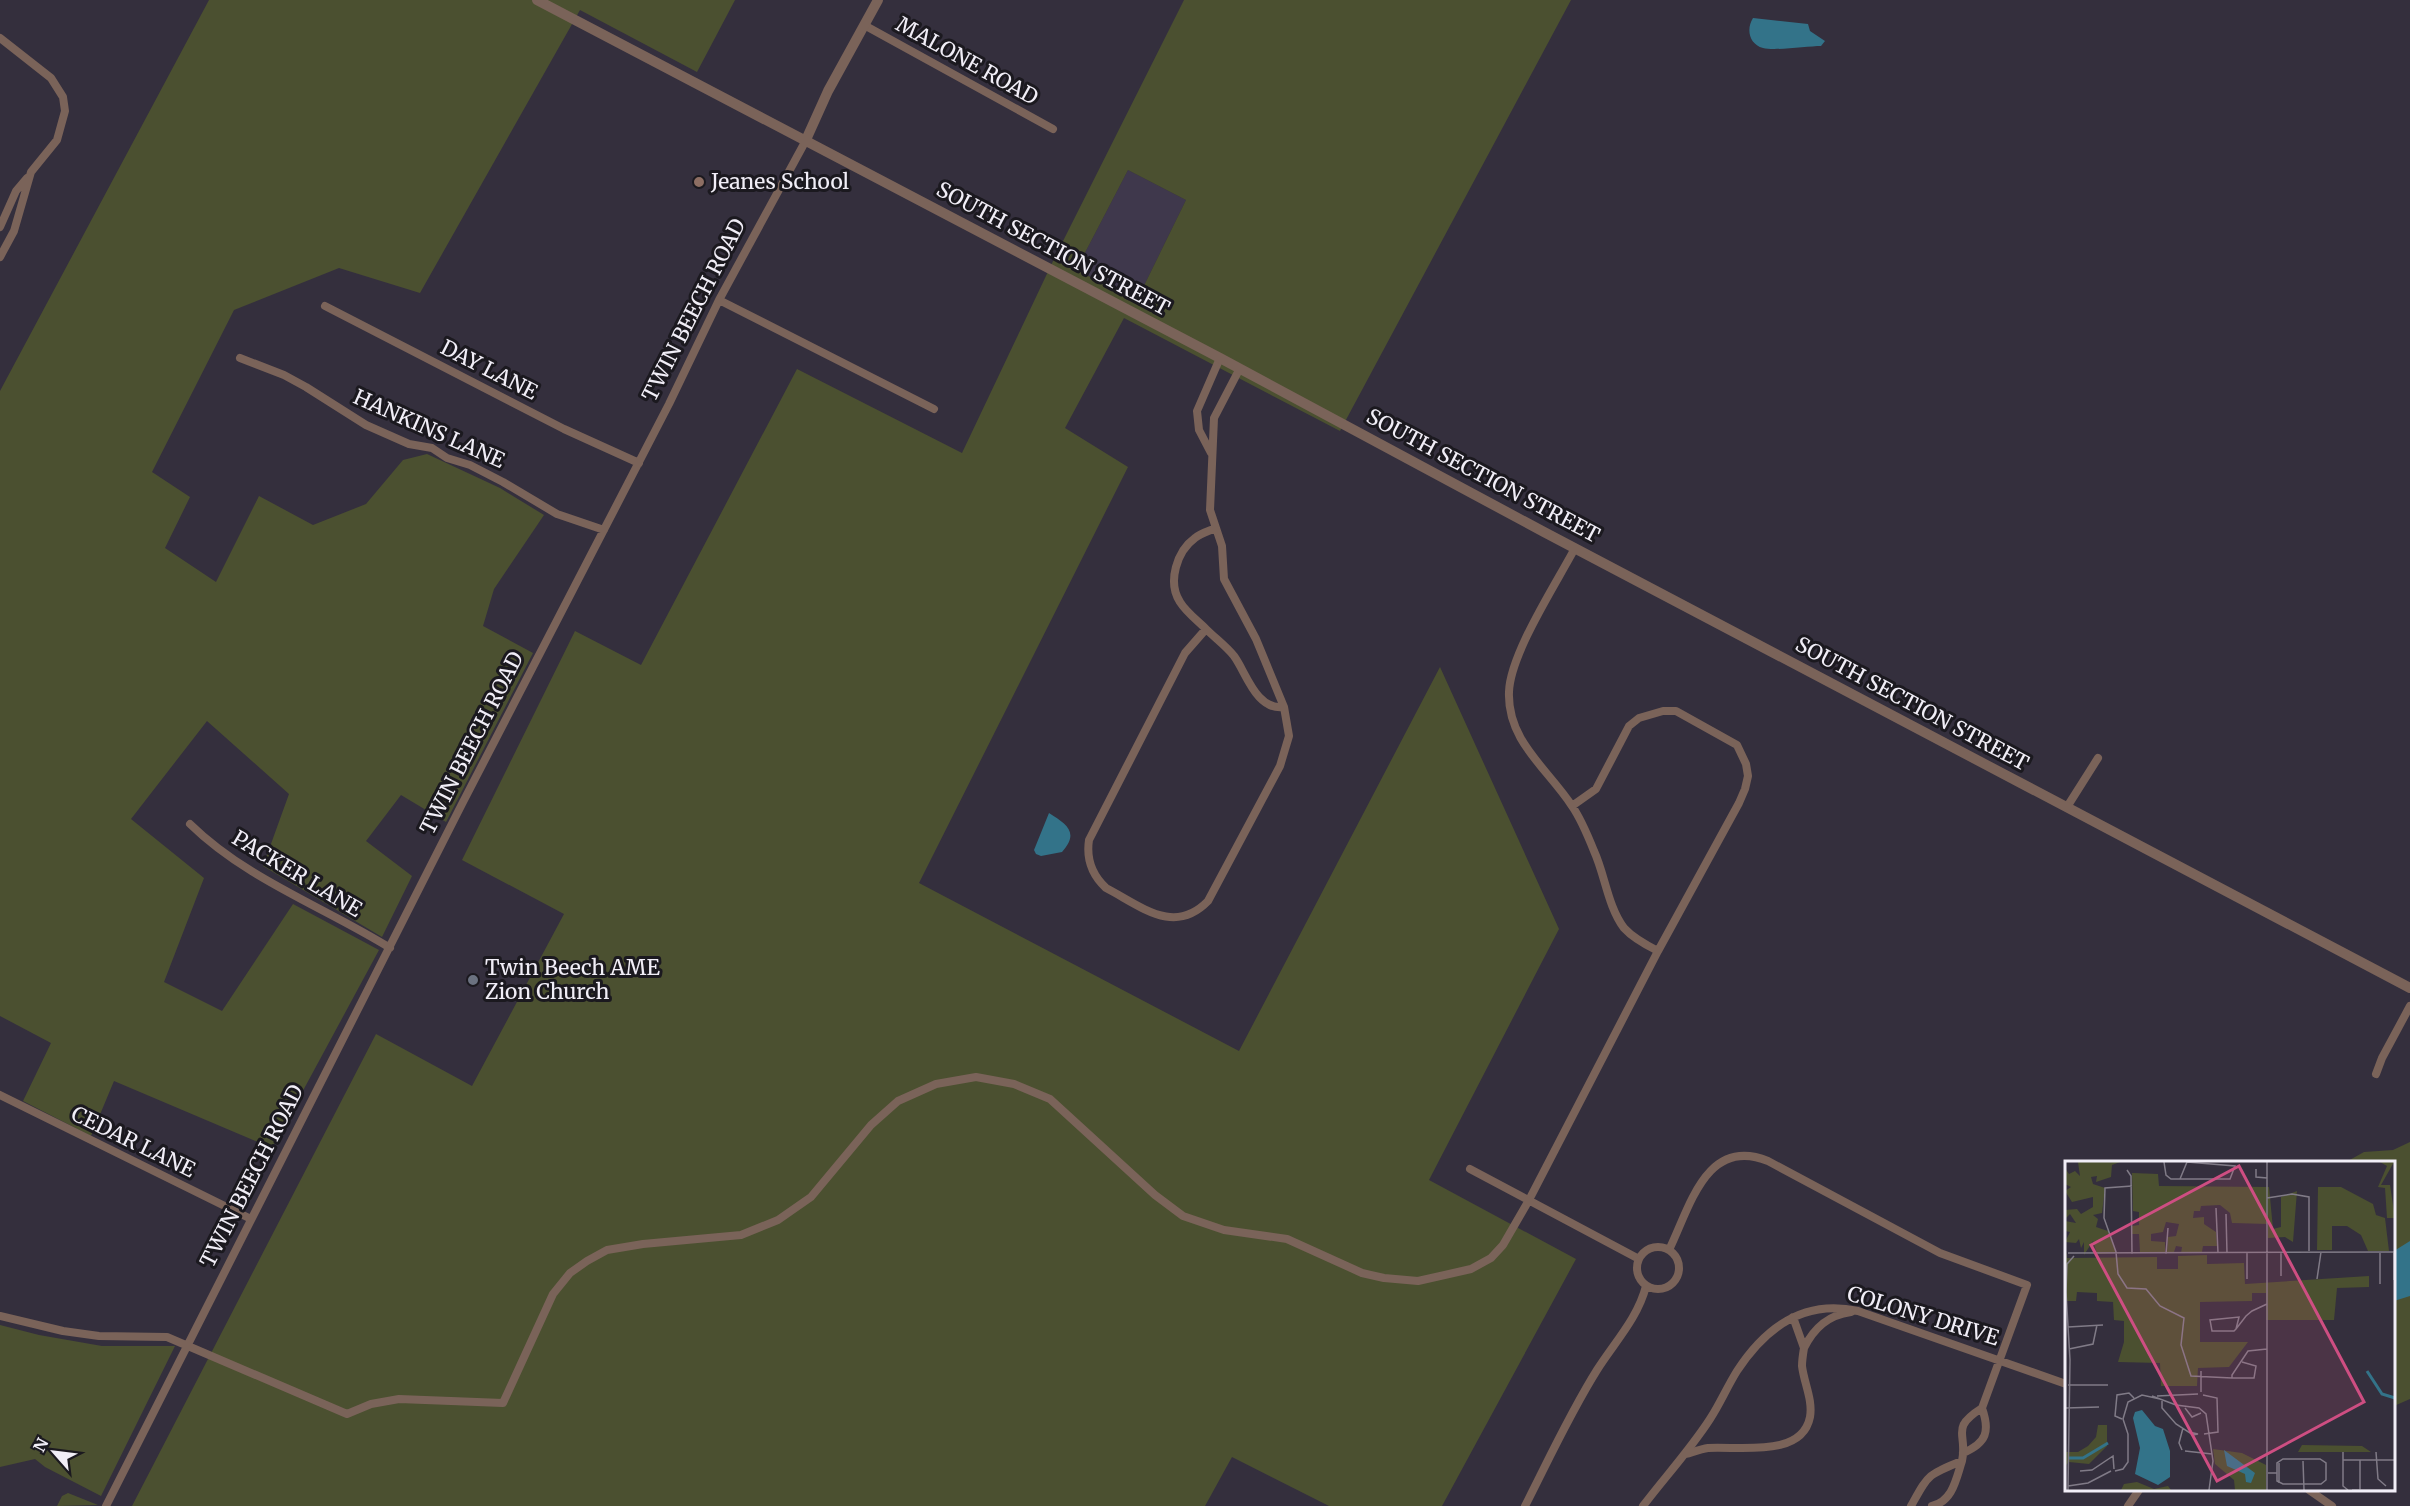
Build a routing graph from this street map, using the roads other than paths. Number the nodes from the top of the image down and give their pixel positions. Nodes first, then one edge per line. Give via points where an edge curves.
1 (537, 0) edge
2 (878, 0) edge
3 (864, 25) junction
4 (0, 38) edge
5 (1053, 129) dead end
6 (805, 142) junction
7 (31, 172) junction
8 (0, 227) edge
9 (0, 257) edge
10 (719, 300) junction
11 (325, 306) dead end
12 (240, 358) dead end
13 (1220, 358) junction
14 (1239, 370) junction
15 (934, 409) dead end
16 (1211, 453) junction
17 (639, 463) junction
18 (1216, 528) junction
19 (604, 530) junction
20 (1575, 548) junction
21 (1206, 629) junction
22 (1284, 707) junction
23 (2098, 758) dead end
24 (1572, 806) junction
25 (2067, 807) junction
26 (190, 824) dead end
27 (390, 948) junction
28 (1658, 951) junction
29 (2410, 988) edge
30 (2410, 1006) edge
31 (2376, 1074) dead end
32 (0, 1095) edge
33 (1470, 1169) dead end
34 (1529, 1200) junction
35 (251, 1219) junction
36 (1669, 1250) junction
37 (1639, 1259) junction
38 (1646, 1286) junction
39 (1858, 1311) junction
40 (0, 1316) edge
41 (1793, 1317) junction
42 (189, 1345) junction
43 (1804, 1348) junction
44 (2000, 1359) junction
45 (2065, 1383) edge
46 (1982, 1408) junction
47 (1686, 1454) junction
48 (1963, 1457) junction
49 (2138, 1491) edge
50 (2310, 1491) edge
51 (106, 1506) edge
52 (1525, 1506) edge
53 (1643, 1506) edge
54 (1911, 1506) edge
55 (1932, 1506) edge
56 (2128, 1506) edge
57 (2332, 1506) edge

1 - 6 street, SOUTH SECTION STREET
2 - 3 street, TWIN BEECH ROAD
3 - 5 street, MALONE ROAD
3 - 6 street, TWIN BEECH ROAD
4 - 7 street via 51,78 65,107 57,140
6 - 10 street, TWIN BEECH ROAD
6 - 13 street, SOUTH SECTION STREET
7 - 8 street via 16,191
7 - 9 street via 14,231
10 - 15 street
10 - 17 street, TWIN BEECH ROAD
11 - 17 street, DAY LANE via 564,429
12 - 19 street, HANKINS LANE via 284,375 366,425 409,444 432,448 503,482 557,514
13 - 14 street, SOUTH SECTION STREET
13 - 16 street via 1197,411 1199,430
14 - 16 street via 1214,418
14 - 20 street, SOUTH SECTION STREET
16 - 18 street via 1210,510
17 - 19 street, TWIN BEECH ROAD
18 - 21 street via 1188,543 1174,578 1180,602
18 - 22 street via 1222,546 1224,579 1256,639
19 - 27 street, TWIN BEECH ROAD
20 - 24 street via 1518,655 1509,692 1511,718 1518,733
20 - 25 street, SOUTH SECTION STREET
21 - 22 street via 1233,656 1256,694 1275,707
21 - 22 street via 1185,653 1089,840 1089,862 1099,882 1164,917 1187,916 1202,908 1280,766 1289,736
23 - 25 street
24 - 28 street via 1595,851 1624,927
24 - 28 street via 1596,789 1629,726 1650,713 1676,711 1737,745 1746,764 1745,789
25 - 29 street, SOUTH SECTION STREET
26 - 27 street, PACKER LANE via 255,873
27 - 35 street, TWIN BEECH ROAD
28 - 34 street
30 - 31 street
32 - 35 street, CEDAR LANE
33 - 34 street
34 - 37 street
34 - 42 street via 1503,1245 1482,1264 1419,1281 1384,1278 1362,1273 1287,1239 1224,1230 1183,1216 1050,1099 1014,1084 976,1077 936,1084 898,1101 871,1125 811,1197 778,1220 741,1235 607,1250 587,1261 570,1273 553,1294 502,1403 399,1399 346,1414
35 - 42 street, TWIN BEECH ROAD
36 - 37 street via 1654,1247
36 - 38 street via 1680,1265 1677,1279 1660,1290
36 - 44 street via 1701,1182 1713,1166 1735,1155 1750,1154 1940,1253 2027,1285
37 - 38 street via 1638,1277
38 - 52 street
39 - 41 street, COLONY DRIVE via 1839,1306
39 - 43 street via 1841,1313 1823,1323
39 - 44 street, COLONY DRIVE
40 - 42 street via 63,1331 167,1337
41 - 43 street
41 - 47 street, COLONY DRIVE via 1758,1343
42 - 51 street, TWIN BEECH ROAD
43 - 47 street via 1802,1364 1810,1415 1801,1436 1778,1446 1705,1448
44 - 45 street, COLONY DRIVE
44 - 46 street
46 - 48 street via 1963,1425
46 - 48 street via 1987,1421 1986,1435
47 - 53 street, COLONY DRIVE
48 - 54 street via 1926,1479
48 - 55 street via 1948,1497
49 - 56 street
50 - 57 street

